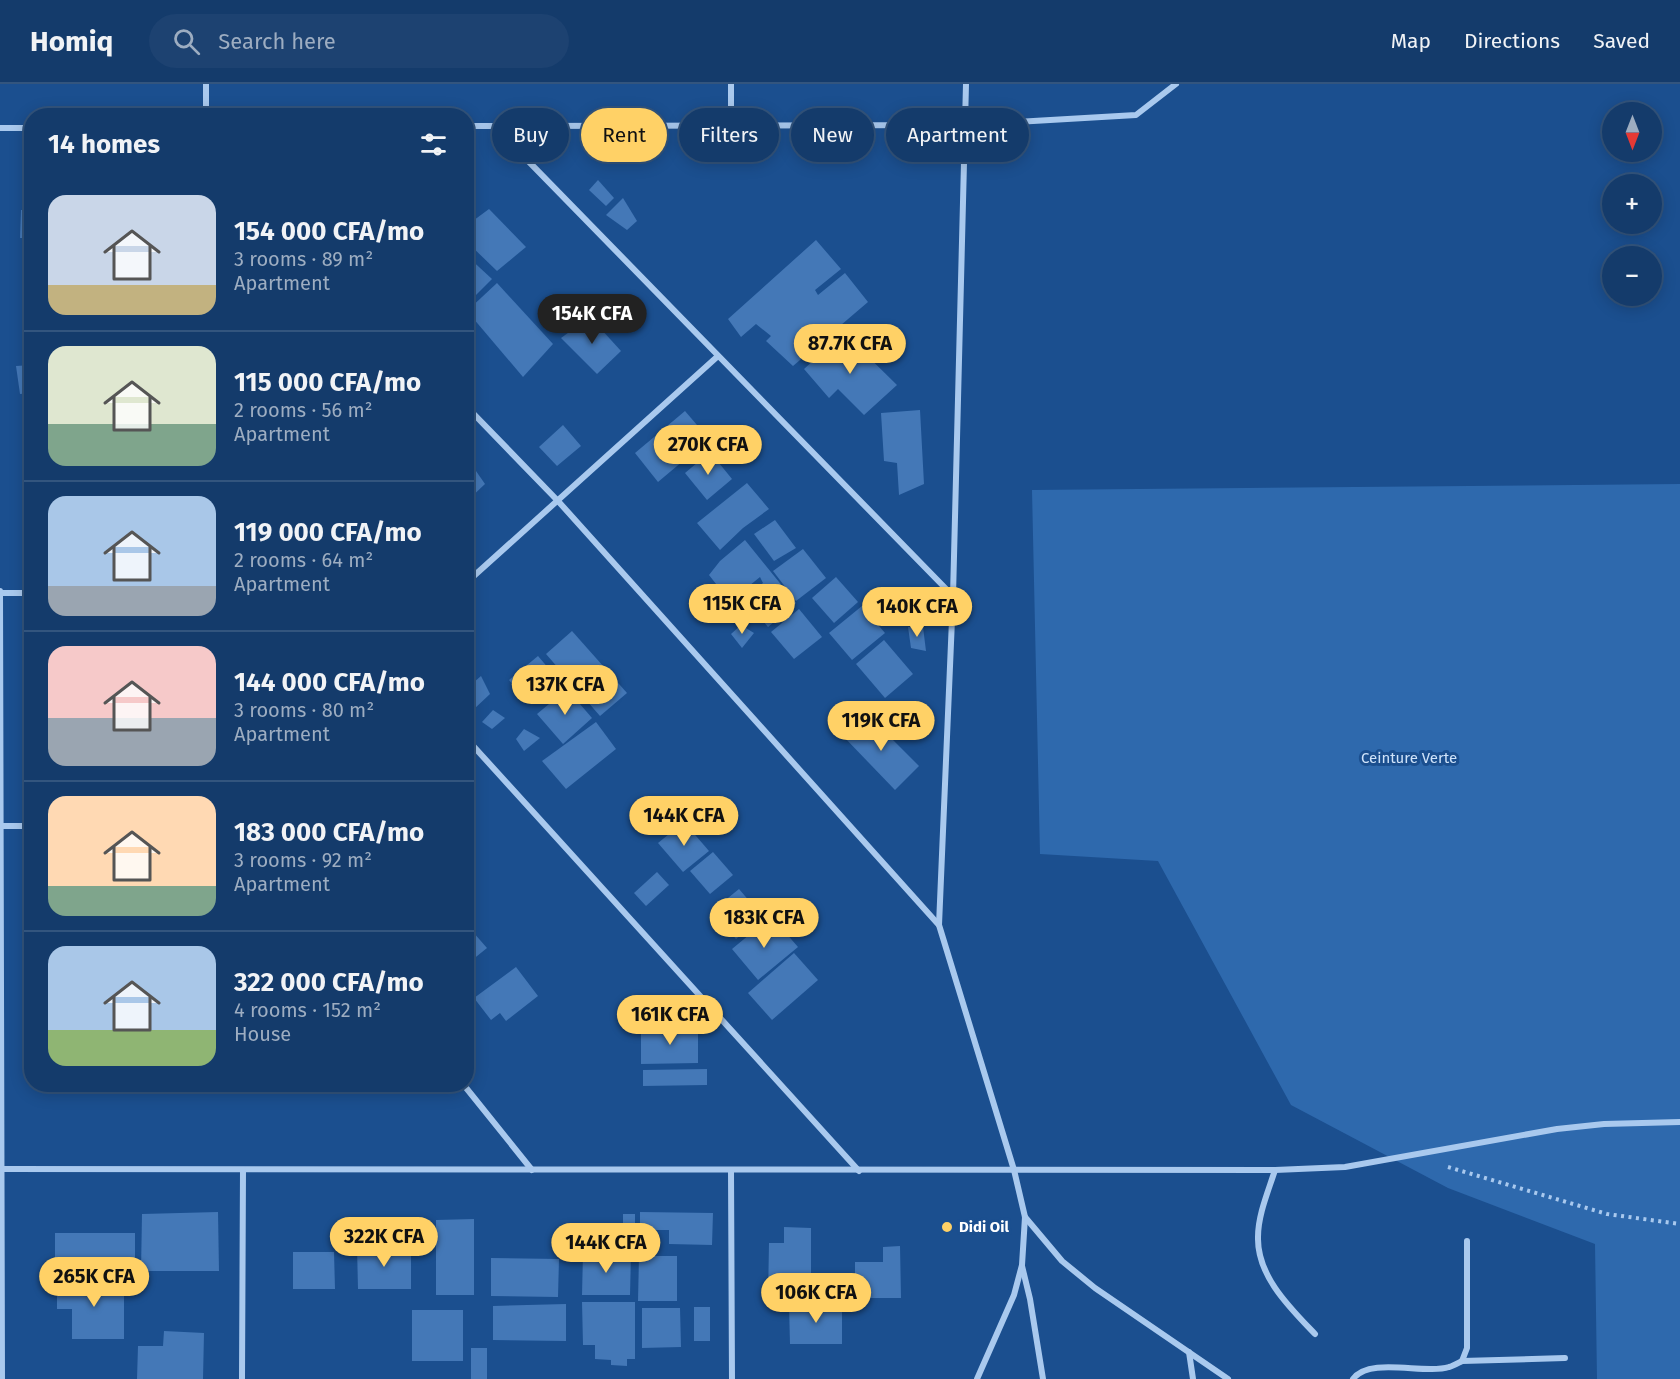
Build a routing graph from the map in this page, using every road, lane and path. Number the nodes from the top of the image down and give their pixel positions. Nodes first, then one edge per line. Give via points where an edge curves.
1 (206, 84) edge
2 (731, 84) edge
3 (966, 84) edge
4 (1176, 84) edge
5 (206, 108) edge
6 (731, 108) edge
7 (965, 108) edge
8 (1029, 121) edge
9 (679, 125) edge
10 (779, 125) edge
11 (886, 125) edge
12 (474, 126) edge
13 (492, 126) edge
14 (569, 126) edge
15 (0, 128) edge
16 (24, 128) edge
17 (529, 162) edge
18 (963, 162) edge
19 (718, 356) junction
20 (474, 414) edge
21 (558, 501) junction
22 (474, 576) edge
23 (0, 592) edge
24 (24, 592) edge
25 (953, 596) junction
26 (474, 747) edge
27 (0, 826) edge
28 (24, 826) edge
29 (939, 925) junction
30 (469, 1092) edge
31 (1680, 1122) edge
32 (1444, 1166) dead end
33 (1, 1169) edge
34 (243, 1170) junction
35 (532, 1170) junction
36 (1014, 1170) junction
37 (1275, 1170) junction
38 (731, 1171) junction
39 (860, 1171) junction
40 (1025, 1217) junction
41 (1680, 1224) edge
42 (1467, 1241) dead end
43 (1022, 1265) junction
44 (1315, 1334) dead end
45 (1189, 1352) junction
46 (1565, 1358) dead end
47 (1462, 1361) junction
48 (3, 1379) edge
49 (242, 1379) edge
50 (732, 1379) edge
51 (977, 1379) edge
52 (1043, 1379) edge
53 (1193, 1379) edge
54 (1228, 1379) edge
55 (1353, 1379) edge

1 - 5 street
2 - 6 street
3 - 7 street
4 - 8 street via 1136,115
9 - 14 street
10 - 11 street
12 - 13 street
15 - 16 street
17 - 19 street
18 - 25 street
19 - 21 street
19 - 25 street
20 - 21 street
21 - 22 street
21 - 29 street
23 - 24 street
23 - 27 street
25 - 29 street
26 - 39 street
27 - 28 street
27 - 33 street
29 - 36 street
30 - 35 street
31 - 37 street via 1557,1129 1345,1167
32 - 41 path via 1607,1214
33 - 34 street
33 - 48 street
34 - 35 street
34 - 49 street
35 - 38 street
36 - 37 street
36 - 39 street
36 - 40 street
37 - 44 street via 1263,1204 1258,1236 1260,1259 1284,1302
38 - 39 street
38 - 50 street
40 - 43 street
40 - 45 street via 1062,1261
42 - 47 street via 1467,1348
43 - 51 street via 1014,1295
43 - 52 street
45 - 53 street
45 - 54 street
46 - 47 street
47 - 55 street via 1448,1368 1373,1369

